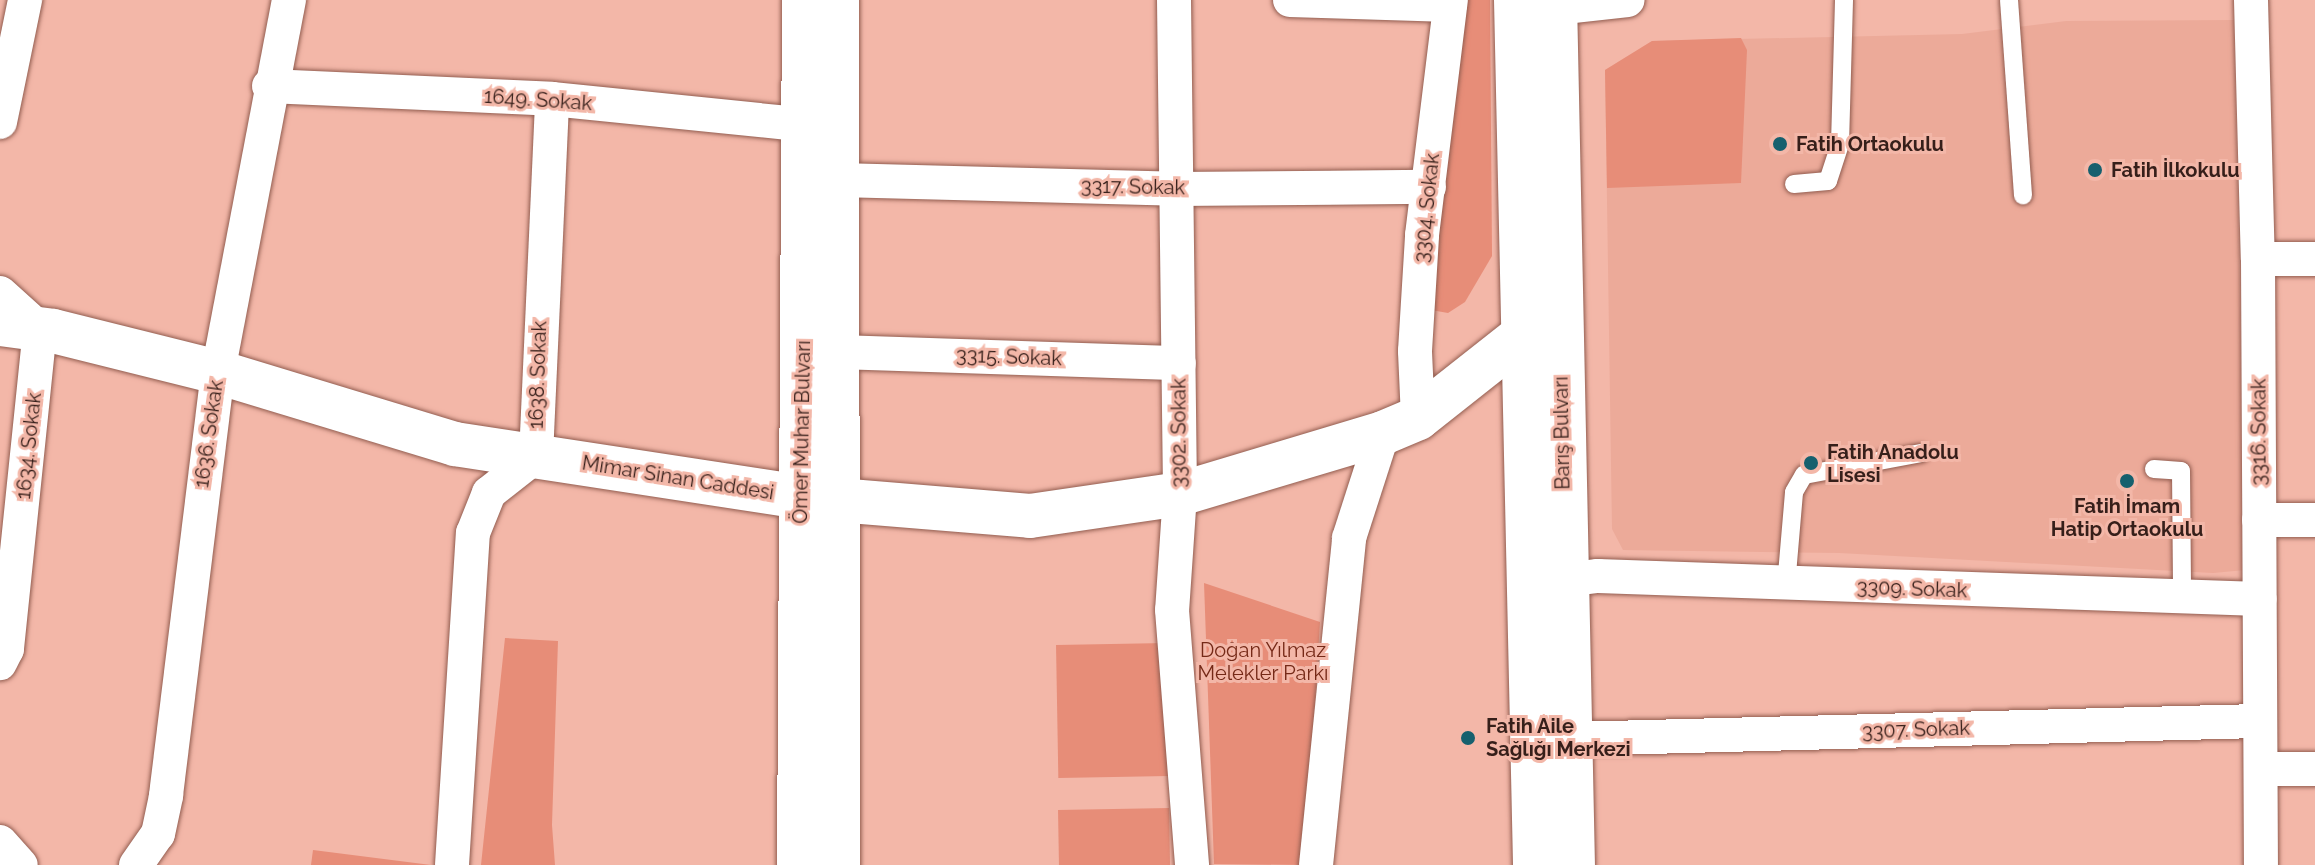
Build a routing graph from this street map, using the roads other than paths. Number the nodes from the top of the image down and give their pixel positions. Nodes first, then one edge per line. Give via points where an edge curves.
1 (289, 0) edge
2 (804, 0) edge
3 (837, 0) edge
4 (1174, 0) edge
5 (1290, 0) edge
6 (1628, 0) edge
7 (1844, 0) edge
8 (2009, 0) edge
9 (2251, 0) edge
10 (1450, 3) edge
11 (1542, 3) edge
12 (16, 5) edge
13 (6, 69) edge
14 (269, 86) junction
15 (552, 99) junction
16 (0, 122) edge
17 (806, 125) junction
18 (838, 180) junction
19 (1794, 184) dead end
20 (1429, 187) junction
21 (1176, 189) junction
22 (2023, 195) dead end
23 (2258, 259) junction
24 (2315, 259) edge
25 (0, 293) edge
26 (20, 327) edge
27 (1523, 335) junction
28 (840, 352) junction
29 (1179, 363) junction
30 (218, 372) junction
31 (1400, 425) junction
32 (1921, 453) dead end
33 (536, 456) junction
34 (2154, 469) dead end
35 (1180, 494) junction
36 (820, 496) junction
37 (2259, 520) junction
38 (2315, 520) edge
39 (1565, 580) junction
40 (1786, 586) junction
41 (2182, 597) junction
42 (2260, 599) junction
43 (0, 663) edge
44 (2260, 721) junction
45 (1571, 739) junction
46 (2261, 769) junction
47 (2315, 769) edge
48 (0, 842) edge
49 (21, 865) edge
50 (136, 865) edge
51 (452, 865) edge
52 (799, 865) edge
53 (838, 865) edge
54 (1192, 865) edge
55 (1316, 865) edge
56 (1535, 865) edge
57 (1573, 865) edge
58 (2261, 865) edge

1 - 14 street, 1636. Sokak
2 - 17 main road, Ömer Muhar Bulvarı
3 - 18 main road, Ömer Muhar Bulvarı
4 - 21 street, 3302. Sokak
5 - 10 street
6 - 11 street
7 - 19 lane via 1840,144 1828,181
8 - 22 lane
9 - 23 street, 3316. Sokak
10 - 20 street, 3304. Sokak
11 - 27 main road, Barış Bulvarı
11 - 39 main road, Barış Bulvarı
12 - 13 street
13 - 16 street
14 - 15 street, 1649. Sokak
14 - 30 street, 1636. Sokak
15 - 17 street, 1649. Sokak
15 - 33 street, 1638. Sokak
17 - 36 main road, Ömer Muhar Bulvarı
18 - 21 street, 3317. Sokak
18 - 28 main road, Ömer Muhar Bulvarı
20 - 21 street, 3317. Sokak
20 - 31 street, 3304. Sokak via 1415,351
21 - 29 street, 3302. Sokak
23 - 24 street
23 - 37 street, 3316. Sokak
25 - 26 street
26 - 30 main road, Mimar Sinan Caddesi
26 - 43 street, 1634. Sokak via 7,649
27 - 31 main road, Mimar Sinan Caddesi
27 - 56 main road, Barış Bulvarı
28 - 29 street, 3315. Sokak
28 - 36 main road, Ömer Muhar Bulvarı
29 - 35 street, 3302. Sokak
30 - 33 main road, Mimar Sinan Caddesi via 455,444
30 - 50 street, 1636. Sokak via 166,795 158,834
31 - 35 main road, Mimar Sinan Caddesi
31 - 55 street via 1349,538
32 - 40 lane via 1804,475 1794,492
33 - 36 main road, Mimar Sinan Caddesi
33 - 51 street, 1638. Sokak via 489,493 473,533
34 - 41 lane via 2181,471
35 - 36 main road, Mimar Sinan Caddesi via 1030,516
35 - 54 street, 3302. Sokak via 1172,610
36 - 52 main road, Ömer Muhar Bulvarı
36 - 53 main road, Ömer Muhar Bulvarı
37 - 38 street
37 - 42 street, 3316. Sokak
39 - 40 street, 3309. Sokak via 1598,576
39 - 45 main road, Barış Bulvarı
40 - 41 street, 3309. Sokak
41 - 42 street, 3309. Sokak
42 - 44 street, 3316. Sokak
44 - 45 street, 3307. Sokak
44 - 46 street, 3316. Sokak
45 - 57 main road, Barış Bulvarı
46 - 47 street
46 - 58 street, 3316. Sokak
48 - 49 street

